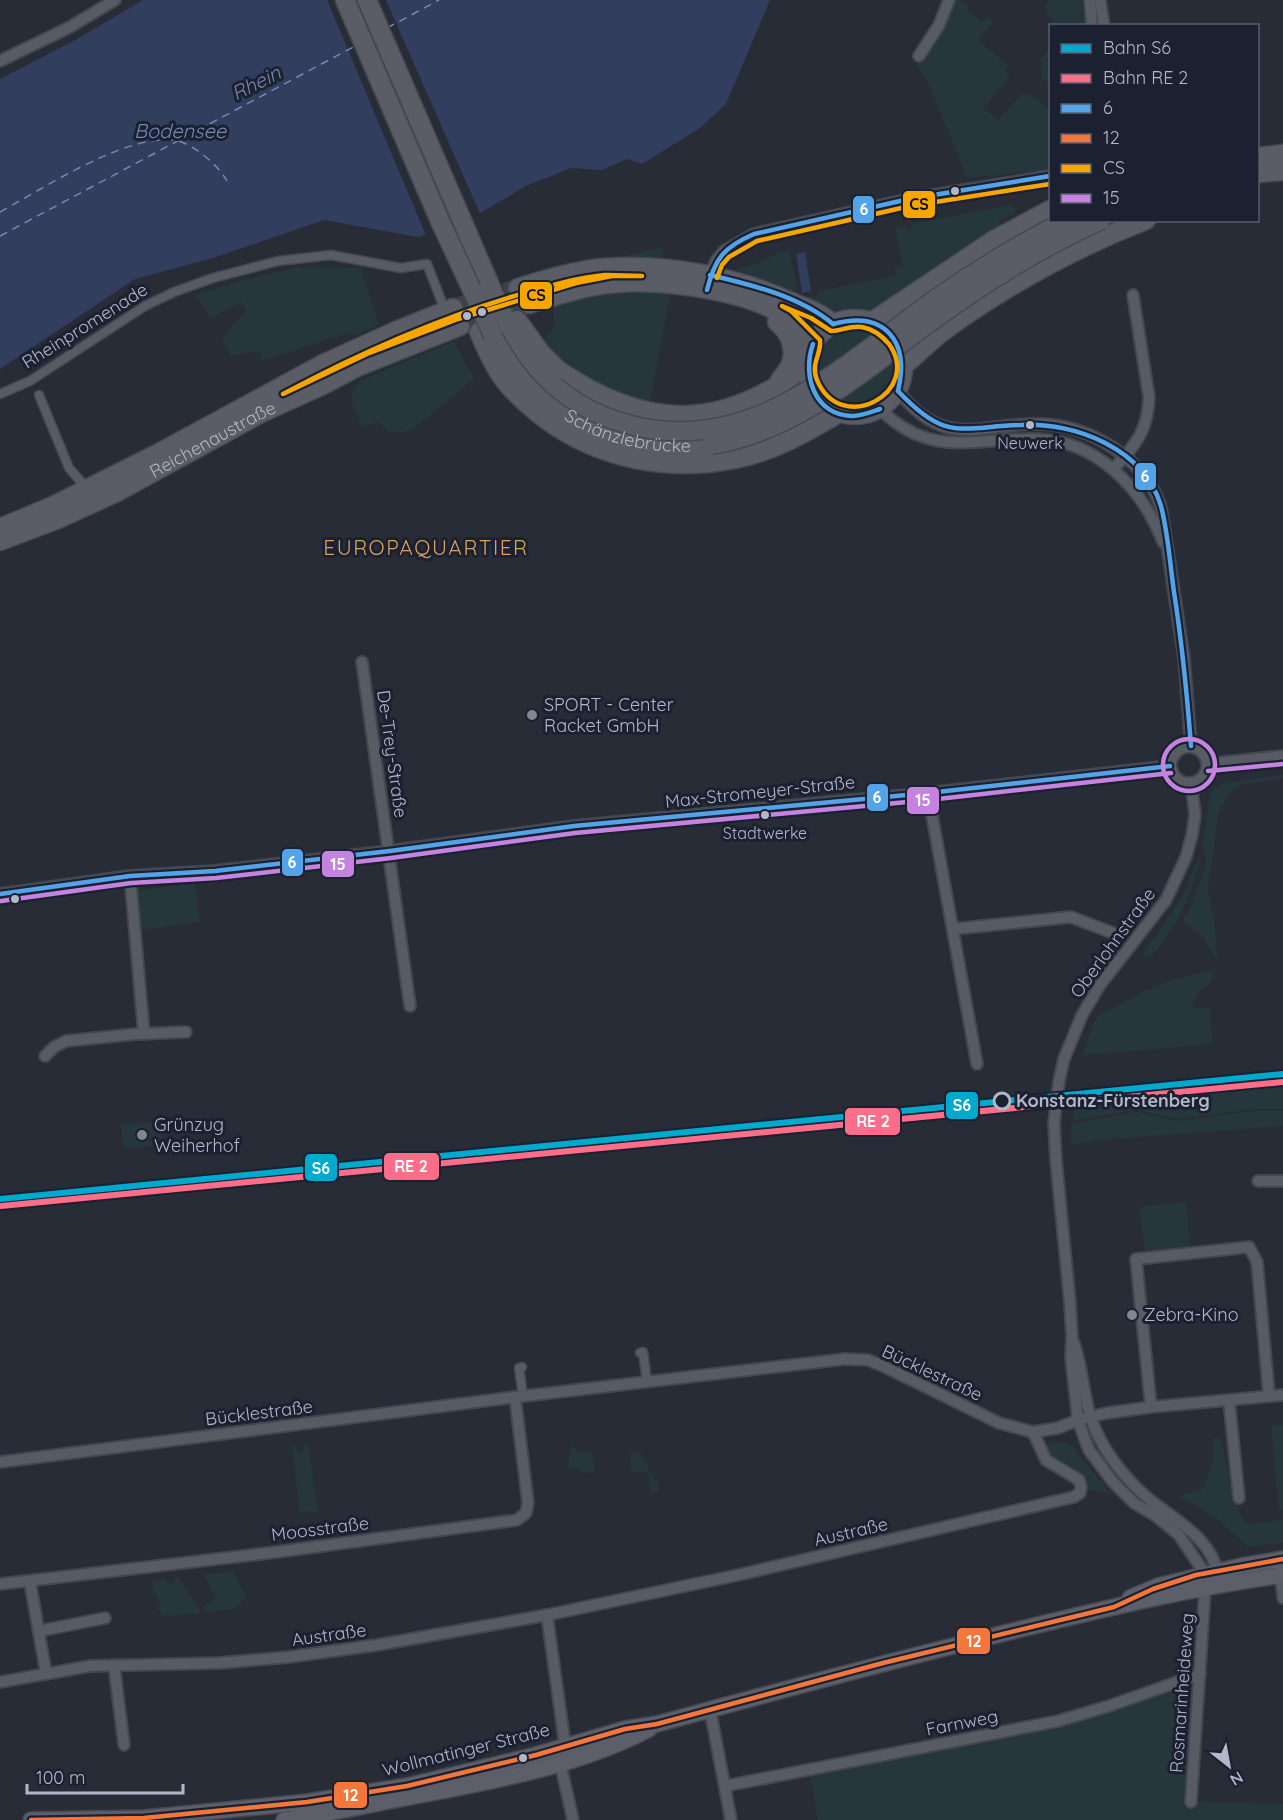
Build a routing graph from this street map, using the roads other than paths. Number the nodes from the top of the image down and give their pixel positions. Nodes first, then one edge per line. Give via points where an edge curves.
1 (115, 0) edge
2 (345, 0) edge
3 (368, 0) edge
4 (949, 0) edge
5 (1090, 0) edge
6 (1100, 0) edge
7 (1092, 24) edge
8 (1104, 24) edge
9 (919, 56) dead end
10 (0, 61) edge
11 (1259, 158) edge
12 (1282, 166) edge
13 (1259, 172) edge
14 (1049, 176) edge
15 (1259, 178) edge
16 (1049, 211) edge
17 (440, 221) junction
18 (1062, 222) edge
19 (1097, 222) edge
20 (1141, 222) edge
21 (545, 280) junction
22 (709, 283) junction
23 (489, 284) junction
24 (518, 288) tunnel mouth
25 (1133, 295) dead end
26 (448, 308) junction
27 (771, 308) junction
28 (873, 321) junction
29 (833, 324) junction
30 (813, 344) junction
31 (807, 365) junction
32 (904, 365) junction
33 (775, 388) junction
34 (898, 391) junction
35 (0, 394) edge
36 (39, 395) dead end
37 (880, 409) junction
38 (839, 413) junction
39 (1125, 456) junction
40 (1114, 468) junction
41 (83, 484) dead end
42 (0, 528) edge
43 (0, 541) edge
44 (1168, 557) junction
45 (362, 662) dead end
46 (1191, 746) junction
47 (1283, 756) edge
48 (1207, 764) junction
49 (1170, 766) junction
50 (1191, 783) junction
51 (928, 793) junction
52 (390, 851) junction
53 (130, 876) junction
54 (0, 894) edge
55 (953, 929) junction
56 (1113, 933) dead end
57 (410, 1006) dead end
58 (186, 1032) dead end
59 (144, 1034) junction
60 (45, 1056) dead end
61 (977, 1064) dead end
62 (1258, 1181) dead end
63 (1283, 1181) edge
64 (1072, 1337) junction
65 (640, 1353) dead end
66 (522, 1367) dead end
67 (647, 1382) junction
68 (1269, 1395) junction
69 (1283, 1395) edge
70 (519, 1397) junction
71 (1229, 1400) junction
72 (1151, 1407) junction
73 (1090, 1416) junction
74 (1078, 1420) junction
75 (1033, 1432) junction
76 (0, 1462) edge
77 (1239, 1498) dead end
78 (1196, 1558) junction
79 (1282, 1567) edge
80 (1184, 1580) junction
81 (1212, 1580) junction
82 (30, 1582) junction
83 (0, 1584) edge
84 (1283, 1598) edge
85 (1114, 1607) junction
86 (547, 1615) junction
87 (105, 1618) dead end
88 (39, 1631) junction
89 (114, 1665) junction
90 (46, 1673) junction
91 (1200, 1674) junction
92 (0, 1682) edge
93 (710, 1709) junction
94 (657, 1724) junction
95 (124, 1745) dead end
96 (565, 1745) junction
97 (560, 1762) junction
98 (725, 1786) junction
99 (1191, 1802) dead end
100 (144, 1819) edge
101 (31, 1820) edge
102 (284, 1820) edge
103 (573, 1820) edge
104 (731, 1820) edge

1 - 10 street
2 - 17 main road, Schänzlebrücke
3 - 23 main road, Schänzlebrücke
4 - 9 street
5 - 7 street
6 - 8 street
11 - 12 main road
12 - 13 main road
12 - 15 main road
14 - 22 street via 909,199 754,234 724,251
16 - 28 main road via 994,240
17 - 19 main road, Schänzlebrücke, bridge via 493,335 527,383 550,404 592,428 635,442 686,447 741,439 798,415 1004,271
17 - 38 main road via 442,248 485,347 503,378 530,406 576,438 622,456 670,464 713,462 737,459 790,441
18 - 23 main road, Schänzlebrücke, bridge via 972,275 798,397 749,420 702,431 630,426 606,418 569,397 526,356
20 - 32 main road via 1016,284 940,333
21 - 22 main road via 605,268 657,269
21 - 22 main road via 535,302 596,286 631,282
21 - 24 main road
22 - 27 main road
22 - 29 main road via 779,295 821,314
23 - 33 main road, bridge via 505,297 526,334 558,370 606,398 636,409 670,414 715,412 742,405
25 - 39 street via 1149,397 1142,434
26 - 35 street, Rheinpromenade via 427,264 401,268 331,255 278,261 213,278 164,297 30,381
26 - 42 main road, Reichenaustraße via 323,364 159,453
26 - 43 main road, Reichenaustraße via 462,314 458,327 357,367 259,414 117,492
27 - 30 main road
27 - 33 main road via 787,332 792,350 789,367
28 - 29 main road via 851,319
28 - 32 main road via 897,343
29 - 30 main road
30 - 31 main road
31 - 33 main road
31 - 38 main road via 807,377 817,397
32 - 34 main road
34 - 37 main road
34 - 39 street via 918,413 945,426 963,430 1041,424 1060,427 1098,439
36 - 41 street via 69,468
37 - 38 main road via 866,415
37 - 40 street via 894,423 937,441 1056,441 1084,450
39 - 40 street
39 - 44 street via 1160,505
40 - 44 street via 1144,506
44 - 46 street via 1184,658
45 - 52 street, De-Trey-Straße
46 - 48 street via 1201,750
46 - 49 street via 1176,751
47 - 48 street
48 - 50 street via 1203,777
49 - 50 street via 1177,779
49 - 51 street, Max-Stromeyer-Straße
50 - 64 street, Oberlohnstraße via 1195,815 1186,856 1166,900 1100,985 1082,1015 1059,1081 1054,1123
51 - 52 street, Max-Stromeyer-Straße via 574,826
51 - 55 street
52 - 53 street, Max-Stromeyer-Straße via 215,871
52 - 57 street
53 - 54 street, Max-Stromeyer-Straße
53 - 59 street
55 - 56 street via 1071,917
55 - 61 street
58 - 59 street
59 - 60 street via 66,1041
62 - 63 street
64 - 73 street, Oberlohnstraße
64 - 74 street, Oberlohnstraße
65 - 67 street via 643,1352
66 - 70 street
67 - 70 street, Bücklestraße
67 - 75 street, Bücklestraße via 845,1359 868,1360 999,1423
68 - 69 street, Bücklestraße
68 - 71 street, Bücklestraße
68 - 72 street via 1257,1262 1249,1247 1136,1259
70 - 76 street, Bücklestraße
70 - 82 street, Moosstraße via 528,1503 526,1513 517,1520
71 - 72 street, Bücklestraße
71 - 77 street
72 - 73 street, Bücklestraße
73 - 74 street, Bücklestraße
73 - 81 street, Oberlohnstraße via 1121,1471 1150,1500 1190,1528 1210,1554
74 - 75 street, Bücklestraße
74 - 78 street, Oberlohnstraße via 1089,1450 1103,1470 1134,1503 1171,1526
75 - 86 street, Austraße via 1046,1460 1079,1480 1080,1493 951,1527
78 - 80 street
78 - 81 street, Oberlohnstraße
79 - 81 main road
79 - 84 street
80 - 81 main road, Wollmatinger Straße
80 - 85 main road, Wollmatinger Straße via 1134,1595
81 - 85 main road, Wollmatinger Straße
81 - 91 street, Rosmarinheideweg
82 - 83 street, Moosstraße
82 - 88 street
85 - 93 main road, Wollmatinger Straße
86 - 89 street, Austraße via 289,1657
86 - 96 street
87 - 88 street
88 - 90 street
89 - 90 street, Austraße
89 - 95 street
90 - 92 street, Austraße
91 - 98 street, Farnweg via 1058,1721
91 - 99 street, Rosmarinheideweg
93 - 94 main road, Wollmatinger Straße
93 - 98 street
94 - 96 main road, Wollmatinger Straße via 625,1728
94 - 97 main road, Wollmatinger Straße via 624,1742
96 - 97 street
96 - 100 main road, Wollmatinger Straße via 465,1773 366,1793
97 - 102 main road, Wollmatinger Straße via 462,1786
97 - 103 street
98 - 104 street
100 - 101 main road, Wollmatinger Straße

